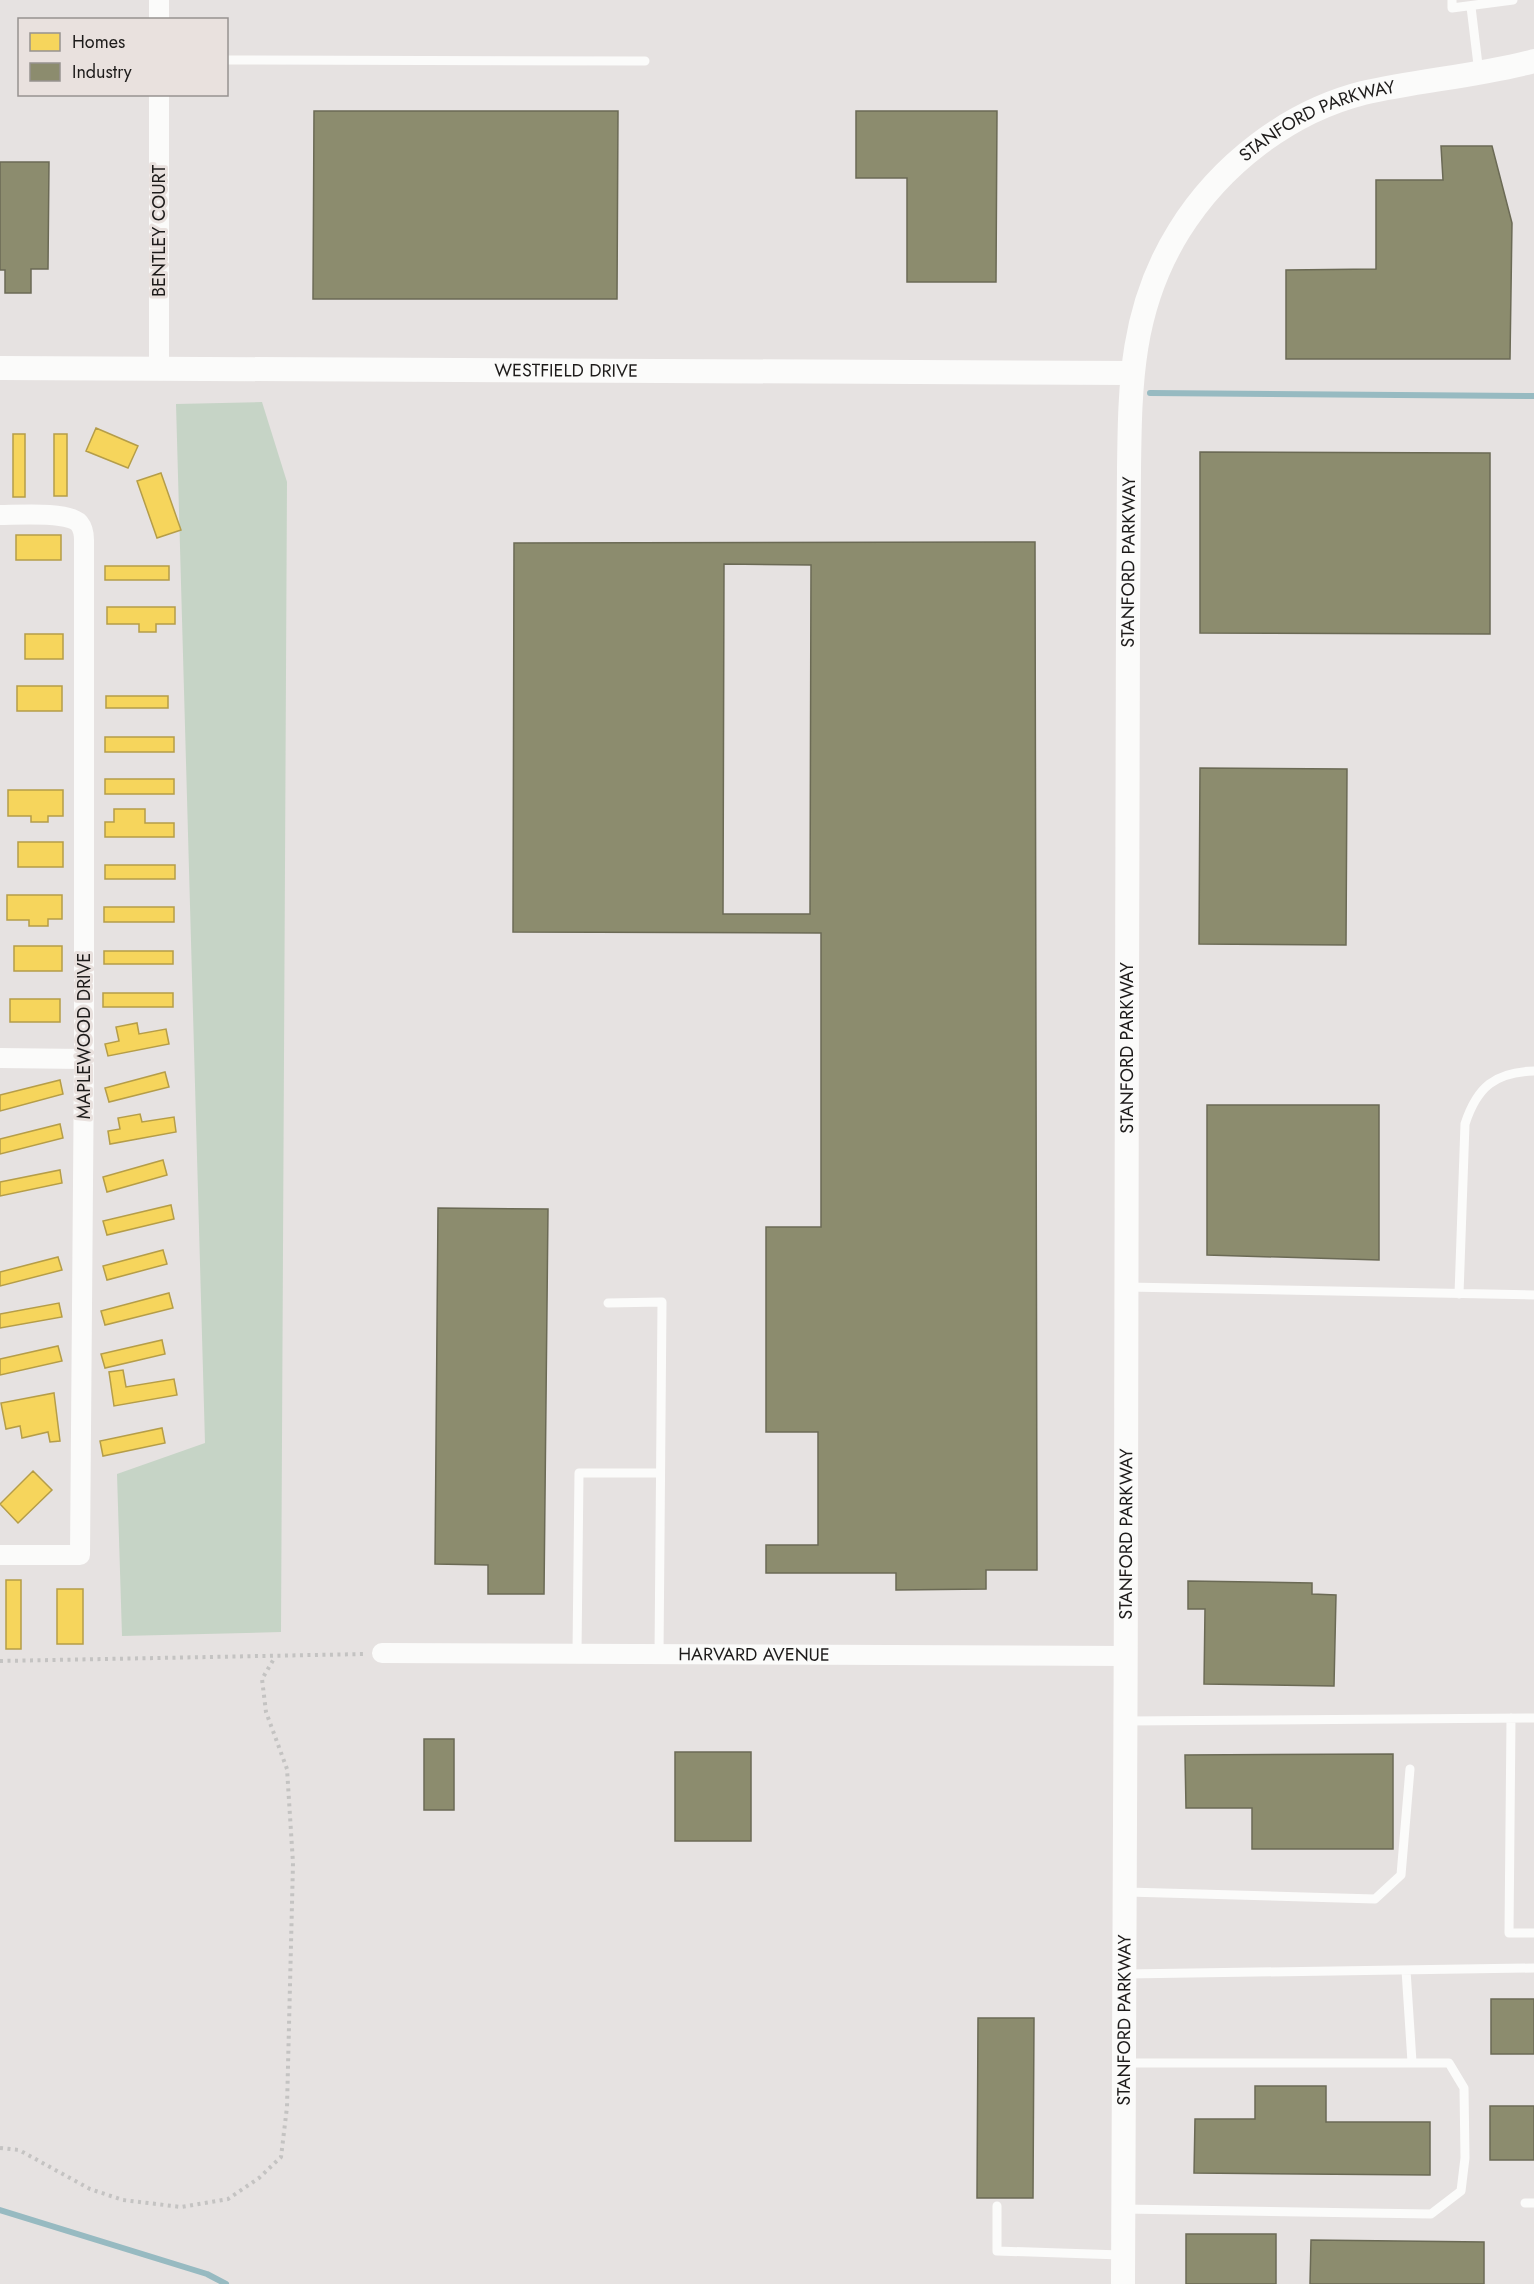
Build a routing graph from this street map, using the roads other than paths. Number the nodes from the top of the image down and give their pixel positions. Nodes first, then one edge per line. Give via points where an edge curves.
1 (159, 0) edge
2 (1452, 0) edge
3 (1513, 0) edge
4 (1471, 7) junction
5 (159, 18) edge
6 (228, 60) edge
7 (645, 61) dead end
8 (1534, 61) edge
9 (1479, 74) junction
10 (159, 96) edge
11 (159, 368) junction
12 (0, 369) edge
13 (1131, 373) junction
14 (0, 515) edge
15 (0, 1058) edge
16 (84, 1059) junction
17 (1534, 1071) edge
18 (1127, 1287) junction
19 (1459, 1294) junction
20 (1534, 1295) edge
21 (608, 1303) dead end
22 (660, 1473) junction
23 (0, 1555) edge
24 (382, 1653) road end
25 (577, 1653) junction
26 (659, 1655) junction
27 (1125, 1656) junction
28 (1511, 1718) junction
29 (1534, 1718) edge
30 (1125, 1721) junction
31 (1410, 1769) dead end
32 (1125, 1892) junction
33 (1534, 1934) edge
34 (1534, 1968) edge
35 (1406, 1970) junction
36 (1124, 1974) junction
37 (1412, 2062) junction
38 (1124, 2063) junction
39 (997, 2206) dead end
40 (1124, 2210) junction
41 (1124, 2256) junction
42 (1124, 2284) edge

1 - 5 street
2 - 4 lane via 1452,8
3 - 4 lane
4 - 9 lane
6 - 7 lane
8 - 9 street, STANFORD PARKWAY
9 - 13 street, STANFORD PARKWAY via 1360,94 1331,103 1279,130 1240,160 1193,210 1163,260 1142,315
10 - 11 street, BENTLEY COURT
11 - 12 street, WESTFIELD DRIVE
11 - 13 street, WESTFIELD DRIVE via 343,372
13 - 18 street, STANFORD PARKWAY
14 - 16 street, MAPLEWOOD DRIVE via 63,517 76,520 84,531
15 - 16 street
16 - 23 street, MAPLEWOOD DRIVE via 80,1555
17 - 19 lane via 1515,1072 1491,1081 1473,1101 1465,1124
18 - 19 lane
18 - 27 street, STANFORD PARKWAY
19 - 20 lane
21 - 22 lane via 662,1302
22 - 25 lane via 579,1473
22 - 26 lane
24 - 25 street, HARVARD AVENUE
25 - 26 street, HARVARD AVENUE
26 - 27 street, HARVARD AVENUE
27 - 30 street, STANFORD PARKWAY
28 - 29 lane
28 - 30 lane
28 - 33 lane via 1509,1933
30 - 32 street, STANFORD PARKWAY
31 - 32 lane via 1401,1875 1375,1899
32 - 36 street, STANFORD PARKWAY
34 - 35 lane
35 - 36 lane
35 - 37 lane
36 - 38 street, STANFORD PARKWAY
37 - 38 lane
37 - 40 lane via 1449,2063 1464,2088 1465,2158 1461,2191 1431,2214
38 - 40 street, STANFORD PARKWAY
39 - 41 lane via 997,2251
40 - 41 street, STANFORD PARKWAY
41 - 42 street, STANFORD PARKWAY

